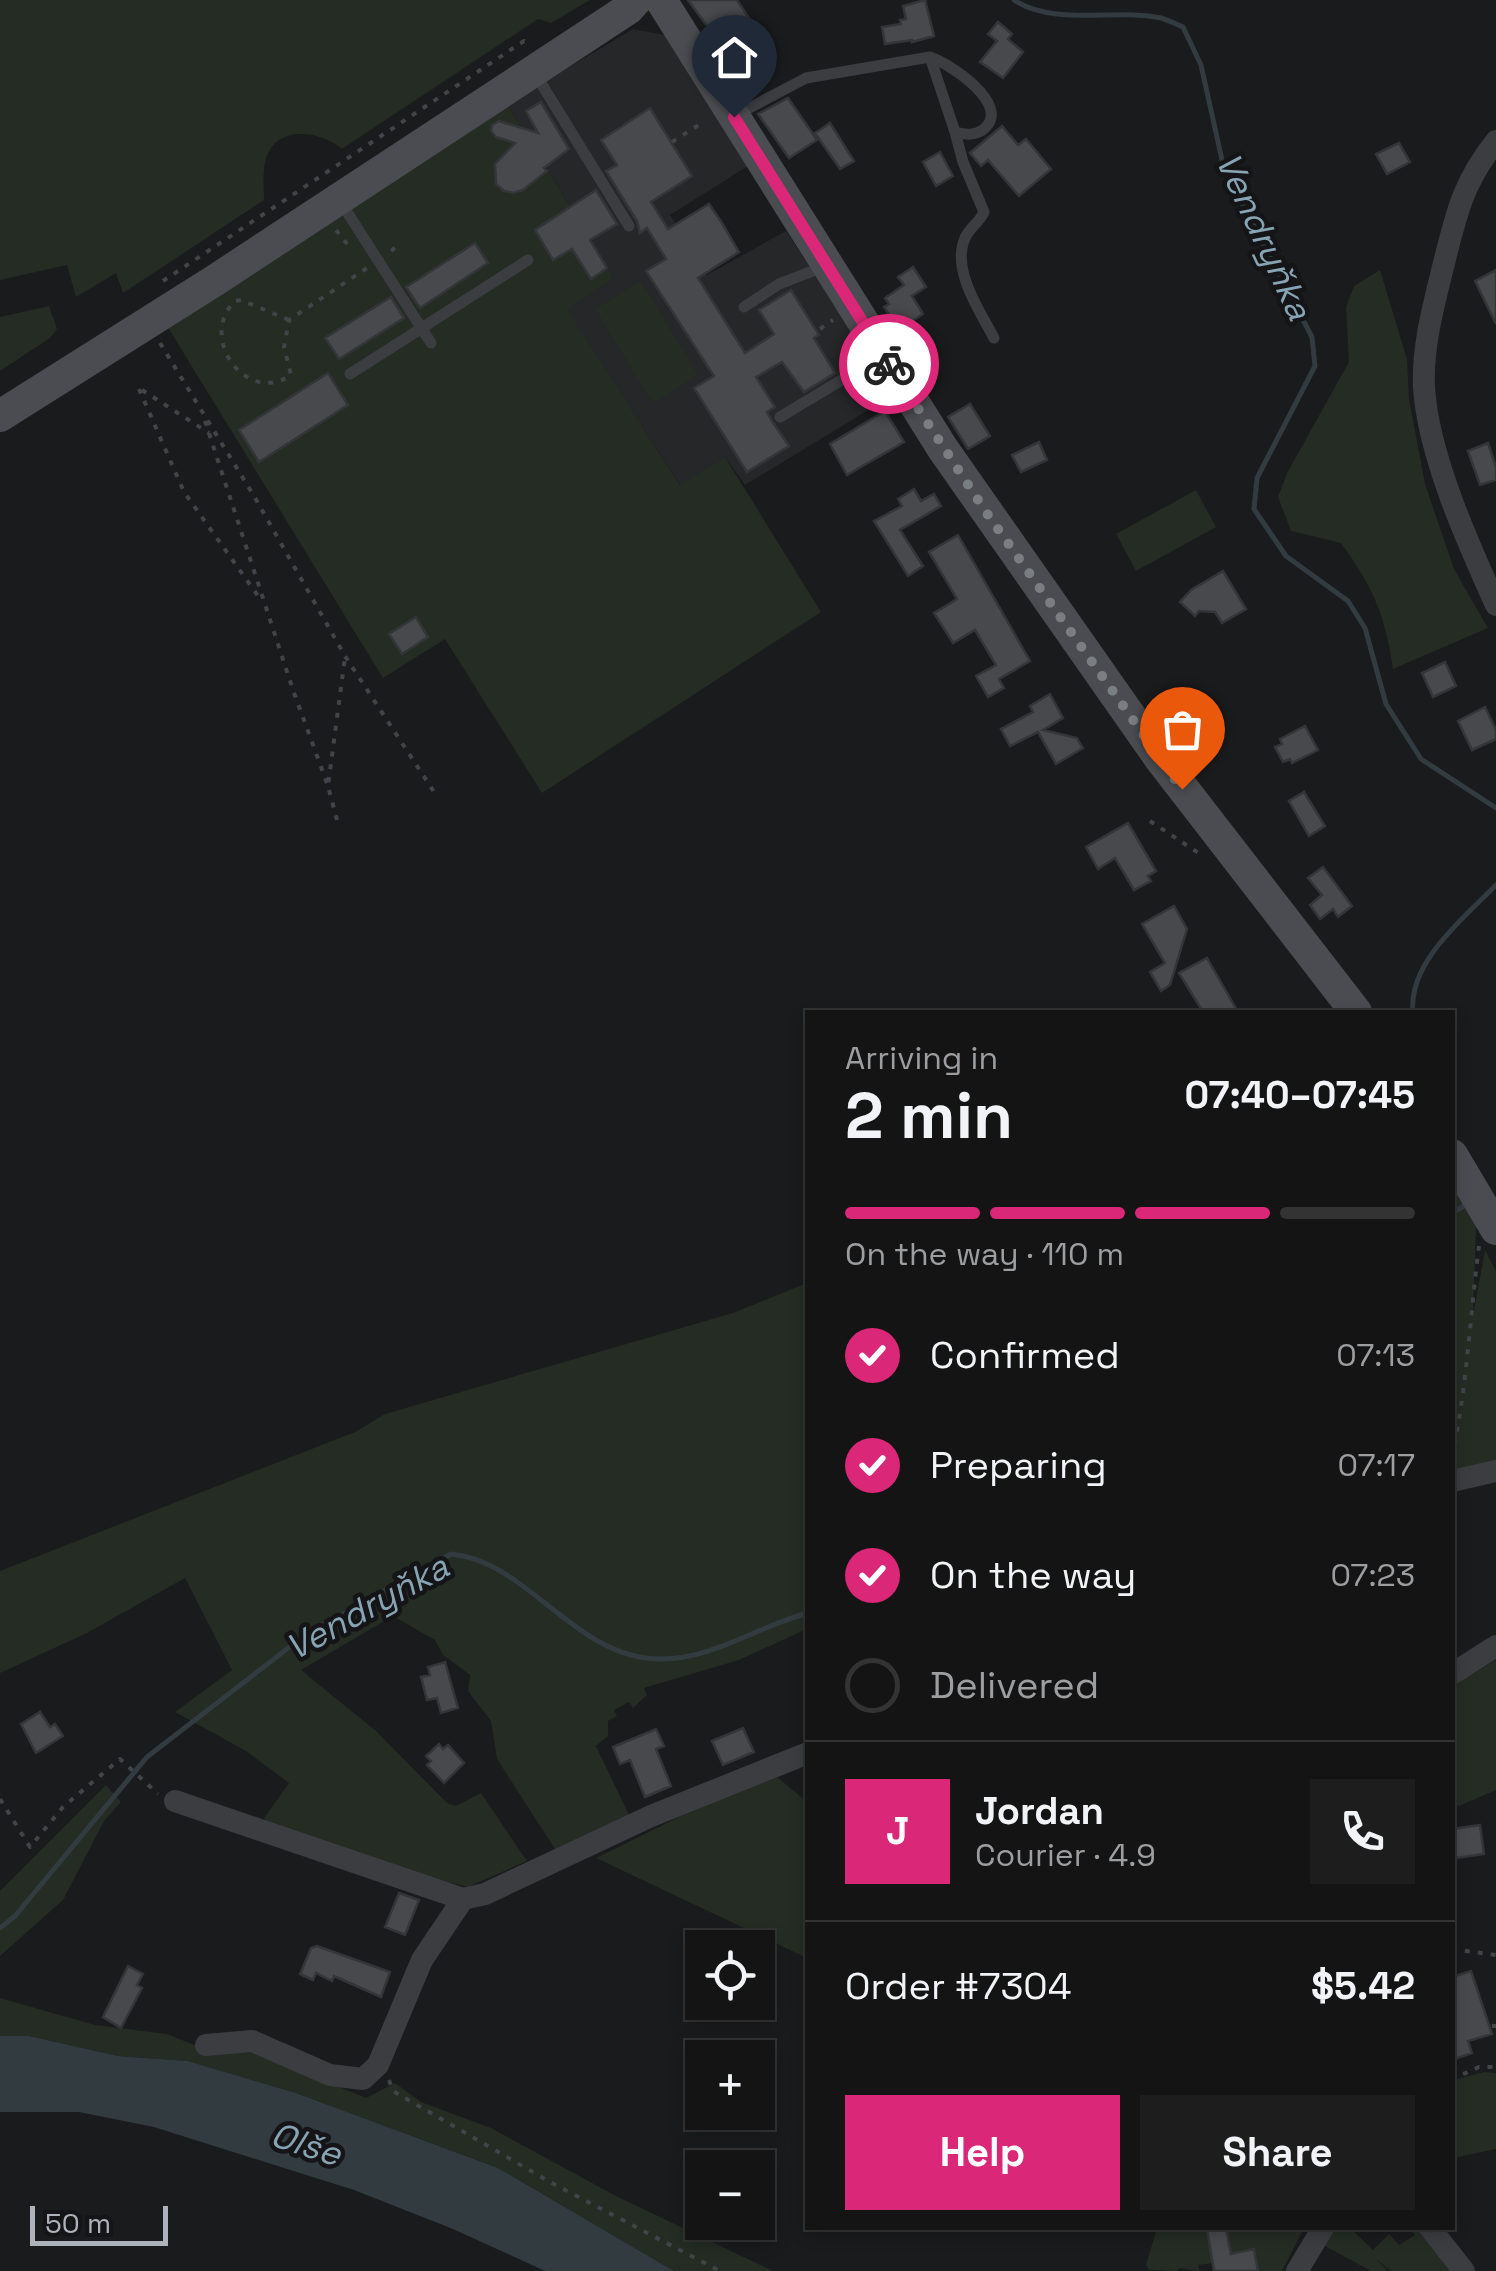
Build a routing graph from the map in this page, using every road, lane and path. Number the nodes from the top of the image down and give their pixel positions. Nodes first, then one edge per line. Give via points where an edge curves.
1 (636, 0) edge
2 (661, 0) edge
3 (930, 56) junction
4 (539, 67) junction
5 (726, 115) junction
6 (956, 132) junction
7 (1496, 141) edge
8 (672, 142) dead end
9 (338, 197) junction
10 (629, 226) dead end
11 (322, 239) dead end
12 (400, 244) dead end
13 (356, 256) dead end
14 (378, 260) junction
15 (528, 260) dead end
16 (826, 264) junction
17 (152, 288) dead end
18 (248, 288) dead end
19 (241, 300) junction
20 (744, 307) dead end
21 (290, 320) junction
22 (148, 321) junction
23 (421, 328) junction
24 (994, 338) dead end
25 (430, 342) dead end
26 (883, 355) junction
27 (350, 374) dead end
28 (202, 411) junction
29 (0, 416) edge
30 (780, 417) dead end
31 (209, 434) junction
32 (265, 605) junction
33 (1496, 605) edge
34 (345, 656) junction
35 (328, 786) junction
36 (436, 795) dead end
37 (336, 820) dead end
38 (1150, 821) dead end
39 (1207, 858) dead end
40 (1354, 1010) edge
41 (1455, 1160) edge
42 (1483, 1217) edge
43 (1455, 1443) edge
44 (1496, 1471) edge
45 (1455, 1481) edge
46 (1496, 1646) edge
47 (1455, 1672) edge
48 (805, 1754) edge
49 (145, 1780) dead end
50 (0, 1799) edge
51 (176, 1800) dead end
52 (463, 1898) junction
53 (1455, 1949) edge
54 (1496, 1955) edge
55 (206, 2045) dead end
56 (384, 2050) junction
57 (1496, 2067) edge
58 (1455, 2071) edge
59 (1322, 2230) edge
60 (1432, 2230) edge
61 (720, 2271) edge
62 (1297, 2271) edge
63 (1464, 2271) edge

1 - 4 street
2 - 5 street
3 - 5 lane via 806,78
3 - 6 lane
3 - 6 lane via 965,76 992,112 983,131
4 - 9 street
4 - 10 lane
4 - 17 path via 538,52 524,42
5 - 8 path
5 - 16 street
6 - 24 lane via 984,212 966,236 965,276
7 - 33 street via 1463,191 1426,346 1424,387 1462,526
9 - 14 lane
9 - 22 street
11 - 13 path via 337,229
12 - 14 path
14 - 21 path
14 - 23 lane
15 - 23 lane
16 - 20 lane
16 - 26 street
18 - 19 path
19 - 21 path
19 - 21 path via 226,312 221,340 241,374 274,381 291,375 284,348
22 - 28 path
22 - 29 street
23 - 25 lane
23 - 27 lane
26 - 30 lane
26 - 40 street via 1161,760
28 - 31 path
28 - 34 path
31 - 32 path
31 - 32 path via 139,388 184,492
32 - 35 path
34 - 35 path
34 - 36 path
35 - 37 path
38 - 39 path
41 - 42 street
42 - 43 path
44 - 45 street
46 - 47 street
48 - 52 street
49 - 50 path via 120,1759 63,1807 30,1847
51 - 52 street
52 - 56 street via 422,1960
53 - 54 path
55 - 56 street via 252,2040 353,2080 370,2074
56 - 61 path via 393,2090
57 - 58 path
59 - 62 street
60 - 63 street

